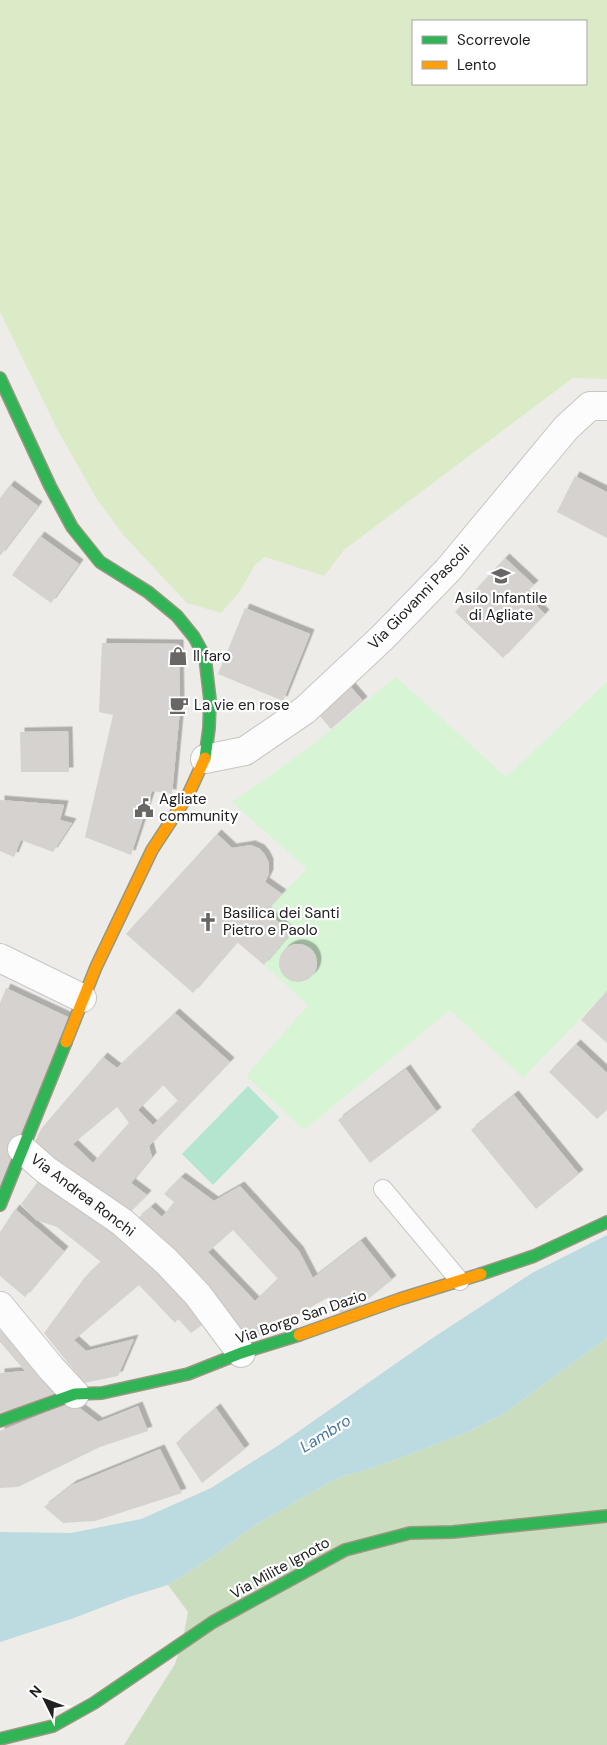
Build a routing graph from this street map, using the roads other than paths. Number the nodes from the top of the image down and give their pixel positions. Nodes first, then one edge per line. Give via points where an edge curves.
1 (0, 378) edge
2 (607, 406) edge
3 (205, 759) junction
4 (0, 958) edge
5 (82, 998) junction
6 (22, 1149) junction
7 (383, 1189) dead end
8 (0, 1205) edge
9 (607, 1222) edge
10 (460, 1281) junction
11 (0, 1306) edge
12 (241, 1353) junction
13 (75, 1394) junction
14 (0, 1421) edge
15 (607, 1516) edge
16 (0, 1739) edge

1 - 3 street via 72,527 100,562 148,592 177,616 205,657 209,728
2 - 3 street, Via Giovanni Pascoli via 590,406 566,428 448,570 383,637 304,710 245,751
3 - 5 street via 188,795 152,850
4 - 5 street
5 - 6 street
6 - 8 street
6 - 12 street, Via Andrea Ronchi via 46,1170 122,1222 166,1261 198,1295
7 - 10 lane
9 - 10 street, Via Borgo San Dazio via 534,1256
10 - 12 street, Via Borgo San Dazio
11 - 13 street
12 - 13 street, Via Borgo San Dazio via 188,1374 102,1393
13 - 14 street, Via Borgo San Dazio
15 - 16 street, Via Milite Ignoto via 453,1532 410,1533 345,1550 213,1622 94,1703 53,1726

